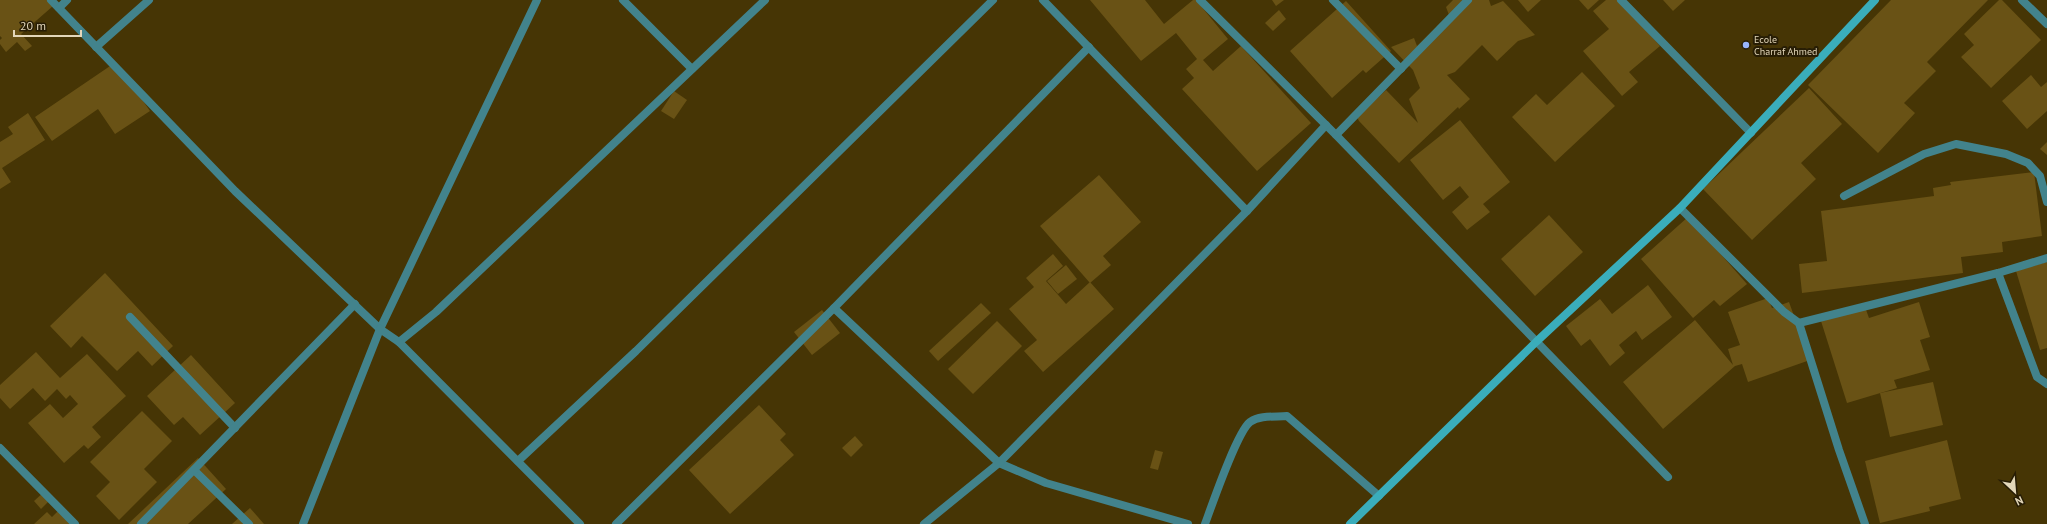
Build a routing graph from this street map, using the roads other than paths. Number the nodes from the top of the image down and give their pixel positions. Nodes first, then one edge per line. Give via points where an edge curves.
1 (51, 0) edge
2 (67, 0) edge
3 (149, 0) edge
4 (537, 0) edge
5 (623, 0) edge
6 (765, 0) edge
7 (993, 0) edge
8 (1043, 0) edge
9 (1200, 0) edge
10 (1333, 0) edge
11 (1468, 0) edge
12 (1621, 0) edge
13 (1875, 0) edge
14 (2022, 0) edge
15 (59, 8) junction
16 (2047, 24) edge
17 (96, 47) junction
18 (1089, 47) junction
19 (1401, 69) junction
20 (692, 70) junction
21 (1326, 125) junction
22 (1752, 133) junction
23 (1336, 135) junction
24 (1844, 196) dead end
25 (2047, 202) edge
26 (1680, 208) junction
27 (1248, 211) junction
28 (2047, 258) edge
29 (1998, 273) junction
30 (355, 304) junction
31 (834, 308) junction
32 (130, 317) dead end
33 (1800, 323) junction
34 (380, 329) junction
35 (399, 342) junction
36 (1536, 342) junction
37 (2047, 384) edge
38 (235, 428) junction
39 (0, 448) edge
40 (518, 461) junction
41 (999, 463) junction
42 (194, 470) junction
43 (1668, 477) dead end
44 (1379, 496) junction
45 (75, 524) edge
46 (141, 524) edge
47 (249, 524) edge
48 (303, 524) edge
49 (580, 524) edge
50 (616, 524) edge
51 (924, 524) edge
52 (1188, 524) edge
53 (1205, 524) edge
54 (1350, 524) edge
55 (1865, 524) edge

1 - 15 street
2 - 15 street
3 - 17 street
4 - 34 street
5 - 20 street
6 - 20 street
7 - 40 street via 636,351
8 - 18 street
9 - 21 street
10 - 19 street
11 - 19 street
12 - 22 street
13 - 22 street
14 - 16 street
15 - 17 street
17 - 30 street via 235,191
18 - 27 street
18 - 31 street
19 - 23 street
20 - 35 street via 436,312
21 - 23 street
21 - 27 street
22 - 26 street
23 - 36 street
24 - 25 street via 1924,154 1956,144 2006,154 2028,163 2040,176
26 - 33 street via 1784,312
26 - 36 street
27 - 41 street
28 - 29 street
29 - 33 street
29 - 37 street via 2037,377
30 - 34 street
30 - 38 street
31 - 41 street
31 - 50 street
32 - 38 street
33 - 55 street
34 - 35 street
34 - 48 street
35 - 40 street
36 - 43 street
36 - 44 street
38 - 42 street
39 - 45 street
40 - 49 street
41 - 51 street
41 - 52 street via 1046,483
42 - 46 street
42 - 47 street
44 - 53 street via 1286,416 1265,417 1250,422 1239,439
44 - 54 street

